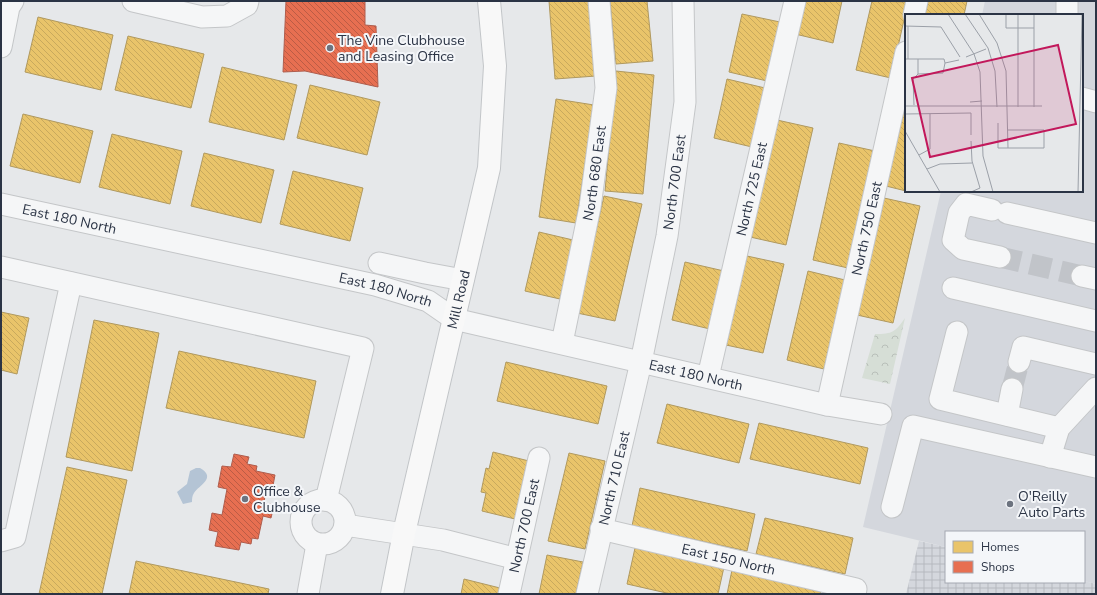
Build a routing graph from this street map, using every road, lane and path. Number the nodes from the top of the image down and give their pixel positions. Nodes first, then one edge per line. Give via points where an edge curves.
1 (12, 1) edge
2 (132, 1) edge
3 (248, 1) edge
4 (489, 1) edge
5 (599, 1) edge
6 (683, 1) edge
7 (795, 1) edge
8 (917, 1) edge
9 (1066, 1) edge
10 (914, 14) edge
11 (1067, 14) edge
12 (1, 46) edge
13 (905, 56) edge
14 (1083, 98) edge
15 (1096, 102) edge
16 (1, 204) edge
17 (1096, 234) edge
18 (1000, 257) tunnel mouth
19 (379, 263) dead end
20 (1, 267) edge
21 (463, 280) junction
22 (72, 283) junction
23 (953, 288) dead end
24 (1095, 318) edge
25 (454, 319) junction
26 (957, 332) dead end
27 (562, 343) junction
28 (641, 362) junction
29 (1019, 362) tunnel mouth
30 (1096, 364) edge
31 (708, 377) junction
32 (1096, 388) edge
33 (1012, 389) tunnel mouth
34 (827, 405) junction
35 (881, 414) dead end
36 (1007, 415) junction
37 (1059, 428) junction
38 (1050, 457) junction
39 (540, 458) dead end
40 (1096, 467) edge
41 (326, 500) junction
42 (892, 507) dead end
43 (345, 525) junction
44 (601, 529) junction
45 (404, 534) junction
46 (1, 540) edge
47 (317, 544) junction
48 (517, 559) junction
49 (856, 591) edge
50 (308, 594) edge
51 (392, 594) edge
52 (509, 594) edge
53 (587, 594) edge

1 - 12 street
2 - 3 street via 202,17 227,16 247,5
4 - 21 main road, Mill Road via 495,66 489,168
5 - 27 street, North 680 East via 606,88 590,207
6 - 28 street, North 700 East via 685,102 667,236
7 - 31 street, North 725 East
8 - 10 street
9 - 11 street
13 - 34 street, North 750 East
14 - 15 street
16 - 25 street, East 180 North via 391,289 428,301
17 - 18 street via 966,204 959,213 953,240 963,249
19 - 21 street, East 180 North
20 - 22 street
21 - 25 main road, Mill Road
22 - 41 street via 363,348
22 - 46 street via 15,537
23 - 24 street
25 - 27 street, East 180 North
25 - 45 main road, Mill Road
26 - 36 street via 940,400
27 - 28 street, East 180 North
28 - 31 street, East 180 North
28 - 44 street, North 710 East
29 - 30 street via 1023,347
31 - 34 street, East 180 North
32 - 37 street
33 - 36 street
34 - 35 street, East 180 North
36 - 37 street
37 - 38 street
38 - 40 street
38 - 42 street via 913,426
39 - 48 street, North 700 East
41 - 43 street via 342,510
41 - 47 street via 309,504 301,516 300,523 305,536
43 - 45 street
43 - 47 street via 339,538 332,543
44 - 49 street, East 150 North
44 - 53 street, North 710 East
45 - 48 street via 443,540
45 - 51 main road, Mill Road
47 - 50 street
48 - 52 street, North 700 East

